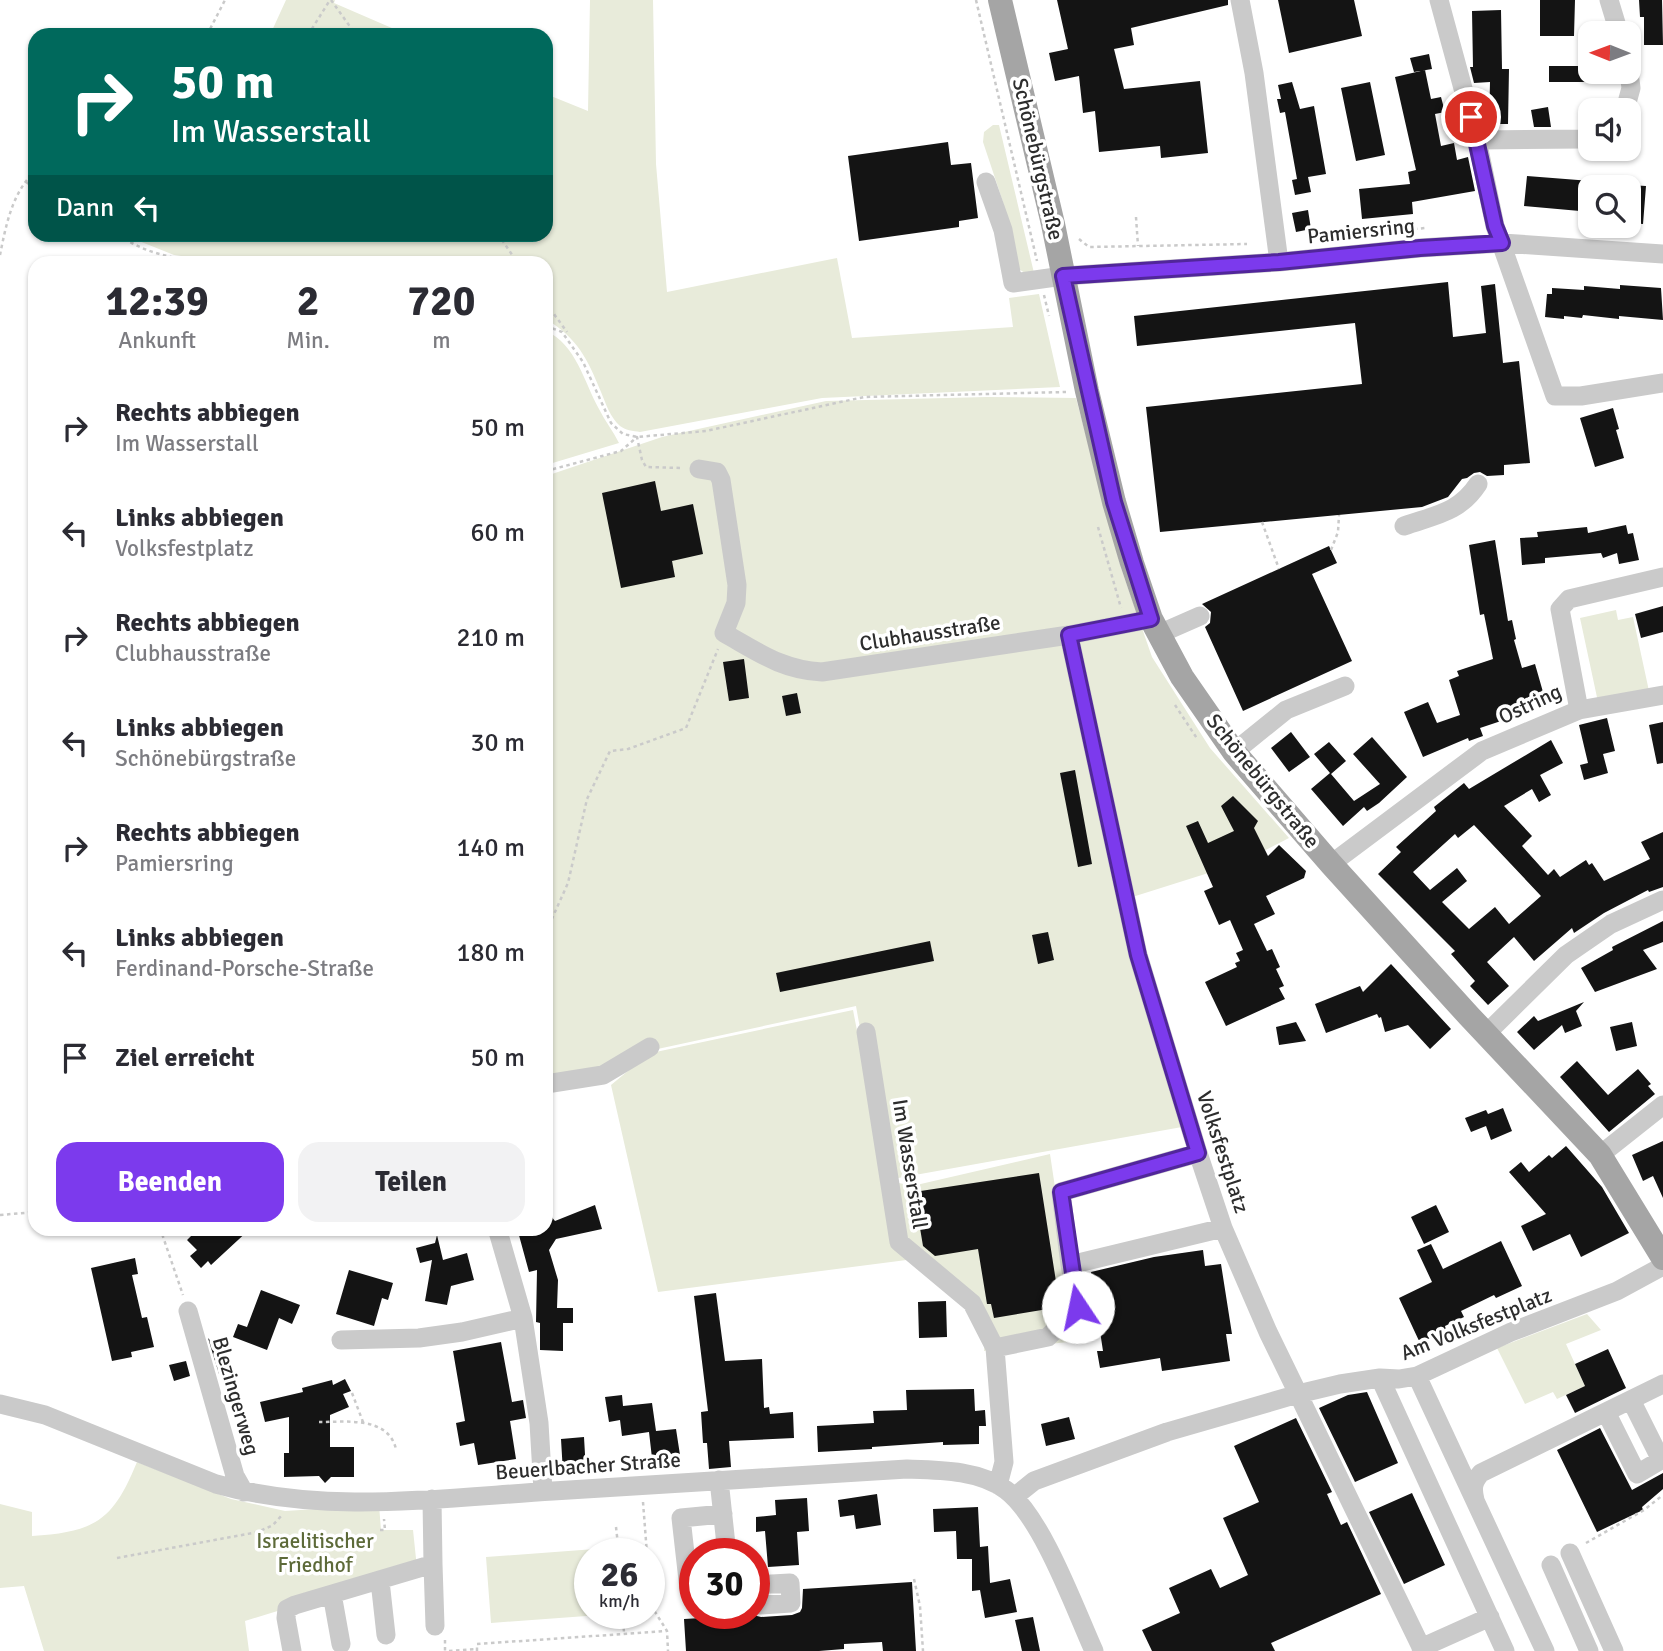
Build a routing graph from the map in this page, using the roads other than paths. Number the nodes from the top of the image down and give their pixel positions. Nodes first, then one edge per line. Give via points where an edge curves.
1 (1000, 0) edge
2 (1240, 0) edge
3 (1439, 0) edge
4 (1609, 0) edge
5 (1615, 21) edge
6 (1578, 139) edge
7 (1477, 141) junction
8 (986, 182) dead end
9 (1502, 243) junction
10 (1278, 253) junction
11 (1663, 254) edge
12 (1063, 276) junction
13 (1663, 383) edge
14 (691, 468) road end
15 (1478, 484) dead end
16 (1404, 526) dead end
17 (1663, 577) edge
18 (1200, 615) dead end
19 (1155, 626) junction
20 (1069, 635) junction
21 (1345, 687) dead end
22 (1663, 695) edge
23 (1578, 710) junction
24 (1234, 752) junction
25 (1331, 864) junction
26 (1663, 901) edge
27 (866, 1032) dead end
28 (1487, 1033) junction
29 (650, 1047) dead end
30 (553, 1083) edge
31 (1663, 1105) edge
32 (1198, 1153) junction
33 (1600, 1155) junction
34 (1223, 1228) junction
35 (499, 1236) edge
36 (1663, 1258) edge
37 (1070, 1265) junction
38 (1663, 1266) edge
39 (188, 1311) road end
40 (523, 1318) junction
41 (341, 1340) dead end
42 (995, 1348) junction
43 (1417, 1376) junction
44 (1380, 1378) junction
45 (1663, 1384) edge
46 (1298, 1394) junction
47 (1631, 1400) junction
48 (0, 1404) edge
49 (1606, 1412) junction
50 (1662, 1459) edge
51 (719, 1480) junction
52 (1006, 1491) junction
53 (244, 1492) junction
54 (543, 1492) junction
55 (432, 1499) junction
56 (1475, 1501) junction
57 (723, 1514) junction
58 (683, 1538) edge
59 (725, 1538) edge
60 (1570, 1553) dead end
61 (433, 1564) junction
62 (1550, 1565) dead end
63 (380, 1581) junction
64 (770, 1584) edge
65 (332, 1594) junction
66 (770, 1604) edge
67 (1490, 1616) junction
68 (435, 1626) dead end
69 (386, 1635) dead end
70 (341, 1644) dead end
71 (1422, 1649) edge
72 (292, 1651) edge
73 (1094, 1651) edge
74 (1505, 1651) edge
75 (1545, 1651) edge
76 (1589, 1651) edge
77 (1614, 1651) edge

1 - 12 main road, Schönebürgstraße
2 - 10 street
3 - 7 street
4 - 5 street
6 - 7 street
7 - 9 street
8 - 12 street, Pamiersring via 1003,230 1013,283
9 - 10 street, Pamiersring
9 - 11 street, Pamiersring
9 - 13 street via 1555,396
10 - 12 street, Pamiersring
12 - 19 main road, Schönebürgstraße via 1114,502
14 - 20 street, Clubhausstraße via 717,472 722,480 737,585 736,603 724,633 779,665 821,672
15 - 16 street via 1458,507
17 - 23 street, Ostring via 1569,599 1560,609
18 - 19 street, Clubhausstraße
19 - 20 street, Clubhausstraße
19 - 24 main road, Schönebürgstraße via 1182,677
20 - 32 street, Volksfestplatz via 1138,955
21 - 24 street via 1286,710
22 - 23 street
23 - 25 street, Ostring via 1482,751
24 - 25 main road, Schönebürgstraße
25 - 28 main road, Schönebürgstraße
26 - 28 street via 1611,924 1566,955
27 - 42 street, Im Wasserstall via 900,1242 972,1303
28 - 33 main road, Schönebürgstraße
29 - 30 street via 603,1075
31 - 33 street
32 - 34 street, Volksfestplatz
32 - 37 street via 1061,1192
33 - 36 main road, Schönebürgstraße
34 - 37 street
34 - 46 street, Volksfestplatz
35 - 40 street
37 - 42 street via 1078,1307 1048,1337
38 - 43 street, Am Volksfestplatz via 1605,1296 1511,1332
39 - 53 street, Blezingerweg via 235,1476
40 - 41 street via 419,1338
40 - 54 street via 539,1423
42 - 52 street, Im Wasserstall
43 - 44 street, Am Volksfestplatz
43 - 56 street
44 - 46 street, Am Volksfestplatz
44 - 67 street
45 - 47 street
46 - 52 street via 1114,1450
46 - 71 street, Volksfestplatz
47 - 49 street
47 - 50 street
48 - 53 street, Beuerlbacher Straße via 45,1415
49 - 50 street via 1637,1475
49 - 56 street via 1481,1473 1474,1480
51 - 52 street, Beuerlbacher Straße via 907,1469 963,1473
51 - 54 street, Beuerlbacher Straße
51 - 57 street
52 - 73 street via 1031,1518 1044,1541
53 - 55 street, Beuerlbacher Straße via 331,1502
54 - 55 street, Beuerlbacher Straße
55 - 61 street
56 - 75 street
57 - 58 street via 681,1518
57 - 59 street
60 - 77 street
61 - 63 street
61 - 68 street
62 - 76 street
63 - 65 street
63 - 69 street
64 - 66 street via 789,1583 791,1603
65 - 70 street
65 - 72 street via 287,1609
67 - 71 street
67 - 74 street

